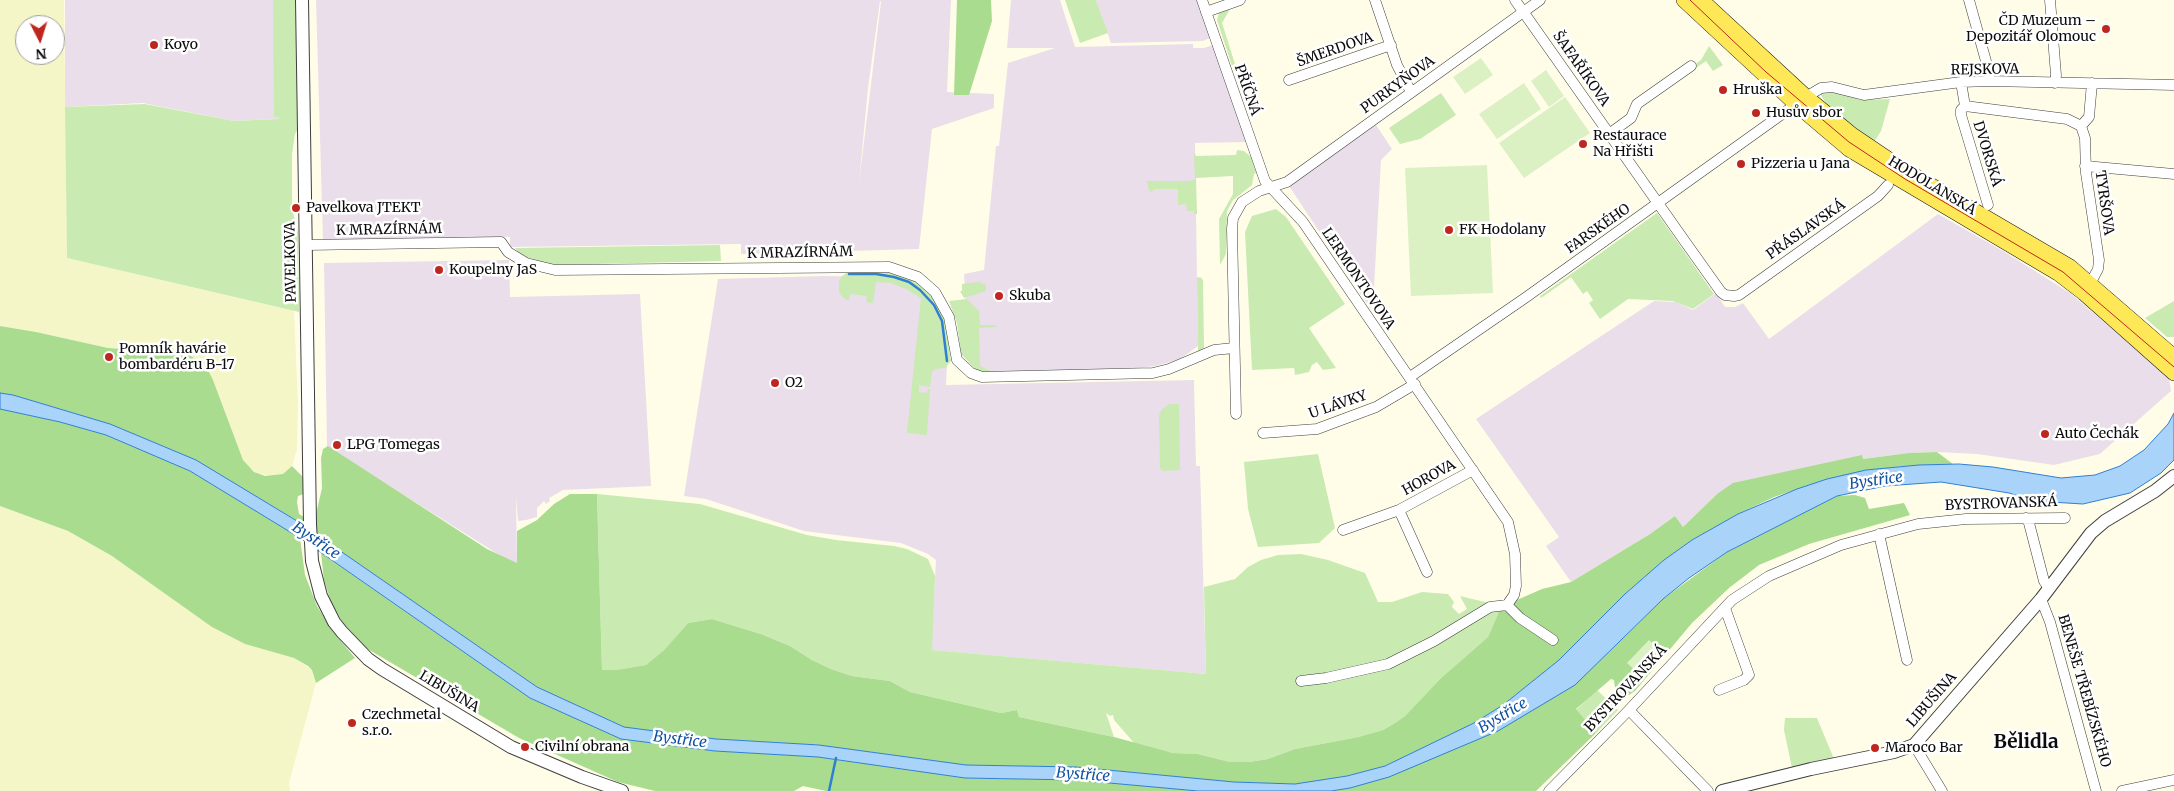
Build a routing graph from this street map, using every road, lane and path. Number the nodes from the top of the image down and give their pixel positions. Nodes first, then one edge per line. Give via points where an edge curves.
1 (302, 0) edge
2 (1202, 0) edge
3 (1240, 0) edge
4 (1375, 0) edge
5 (1515, 0) edge
6 (1540, 0) edge
7 (1684, 0) edge
8 (1701, 0) edge
9 (1969, 0) edge
10 (2050, 0) edge
11 (1206, 12) junction
12 (1523, 12) junction
13 (1390, 45) junction
14 (1691, 66) dead end
15 (1289, 80) dead end
16 (1989, 81) junction
17 (1961, 82) junction
18 (2055, 83) junction
19 (2092, 84) junction
20 (2174, 85) edge
21 (1411, 92) junction
22 (1801, 100) junction
23 (1965, 106) junction
24 (2082, 126) junction
25 (1610, 134) junction
26 (2085, 166) junction
27 (2174, 174) edge
28 (1888, 185) dead end
29 (1269, 188) junction
30 (1658, 203) junction
31 (1988, 205) dead end
32 (306, 245) junction
33 (2088, 288) junction
34 (1738, 296) joint
35 (1234, 348) junction
36 (2168, 353) edge
37 (2174, 373) edge
38 (1412, 381) junction
39 (1236, 414) dead end
40 (1263, 433) dead end
41 (1473, 470) junction
42 (2174, 476) edge
43 (1399, 510) junction
44 (2026, 518) junction
45 (2065, 518) dead end
46 (1343, 530) dead end
47 (1879, 534) junction
48 (312, 561) joint
49 (1427, 572) dead end
50 (2049, 588) junction
51 (2041, 599) junction
52 (1507, 605) junction
53 (1725, 608) junction
54 (1553, 640) dead end
55 (1906, 660) dead end
56 (1301, 681) dead end
57 (1719, 690) dead end
58 (1629, 710) junction
59 (1914, 744) junction
60 (2174, 780) edge
61 (622, 791) edge
62 (1549, 791) edge
63 (1708, 791) edge
64 (1722, 791) edge
65 (1942, 791) edge
66 (2096, 791) edge
67 (2122, 791) edge

1 - 32 street, PAVELKOVA
2 - 11 street, PŘÍČNÁ
3 - 11 street
4 - 13 street
5 - 12 street, ŠAFAŘÍKOVA
6 - 12 street, PURKYŇOVA
7 - 22 main road
8 - 22 main road
9 - 16 street
10 - 18 street
11 - 29 street, PŘÍČNÁ
12 - 21 street, PURKYŇOVA
12 - 25 street, ŠAFAŘÍKOVA
13 - 15 street, ŠMERDOVA
13 - 21 street
14 - 25 street via 1637,104 1631,118
16 - 17 street, REJSKOVA
16 - 18 street, REJSKOVA
17 - 22 street, REJSKOVA via 1864,95 1826,87
17 - 23 street, DVORSKÁ
18 - 19 street, REJSKOVA
19 - 20 street, REJSKOVA
19 - 24 street, TYRŠOVA via 2089,117
21 - 29 street, PURKYŇOVA via 1287,182
22 - 30 street, FARSKÉHO
22 - 33 main road via 1861,158
23 - 24 street via 2067,119
23 - 31 street, DVORSKÁ via 1961,115
24 - 26 street, TYRŠOVA
25 - 30 street, ŠAFAŘÍKOVA
26 - 27 street
26 - 33 street, TYRŠOVA via 2099,260
28 - 34 street, PŘÁSLAVSKÁ via 1878,196
29 - 35 street via 1242,202 1234,218
29 - 38 street, LERMONTOVOVA via 1303,222
30 - 34 street, ŠAFAŘÍKOVA via 1722,293
30 - 38 street, FARSKÉHO
32 - 35 street, K MRAZÍRNÁM via 501,242 508,252 526,264 560,270 894,268 918,277 935,292 951,322 957,360 971,373 982,377 1153,373 1214,350
32 - 48 street, PAVELKOVA
33 - 36 main road
35 - 39 street
36 - 37 main road
38 - 40 street, U LÁVKY via 1376,407 1317,430
38 - 41 street, LERMONTOVOVA
41 - 43 street, HOROVA
41 - 52 street, LERMONTOVOVA via 1505,516 1512,534 1516,586
42 - 50 street, LIBUŠINA via 2101,524
43 - 46 street, HOROVA
43 - 49 street, HOROVA
44 - 45 street, BYSTROVANSKÁ
44 - 47 street, BYSTROVANSKÁ via 1966,518 1930,522
44 - 50 street via 2044,581
47 - 53 street, BYSTROVANSKÁ via 1841,545 1782,569 1756,583
47 - 55 street
48 - 61 street, LIBUŠINA via 317,584 334,622 368,659 511,747
50 - 51 street, LIBUŠINA
51 - 59 street, LIBUŠINA
51 - 66 street, BENEŠE TŘEBÍZSKÉHO via 2046,606
52 - 54 street
52 - 56 street via 1490,607 1388,664
53 - 57 street via 1749,675
53 - 58 street, BYSTROVANSKÁ
58 - 62 street, BYSTROVANSKÁ
58 - 63 street
59 - 64 street, LIBUŠINA via 1894,752
59 - 65 street
60 - 67 street

